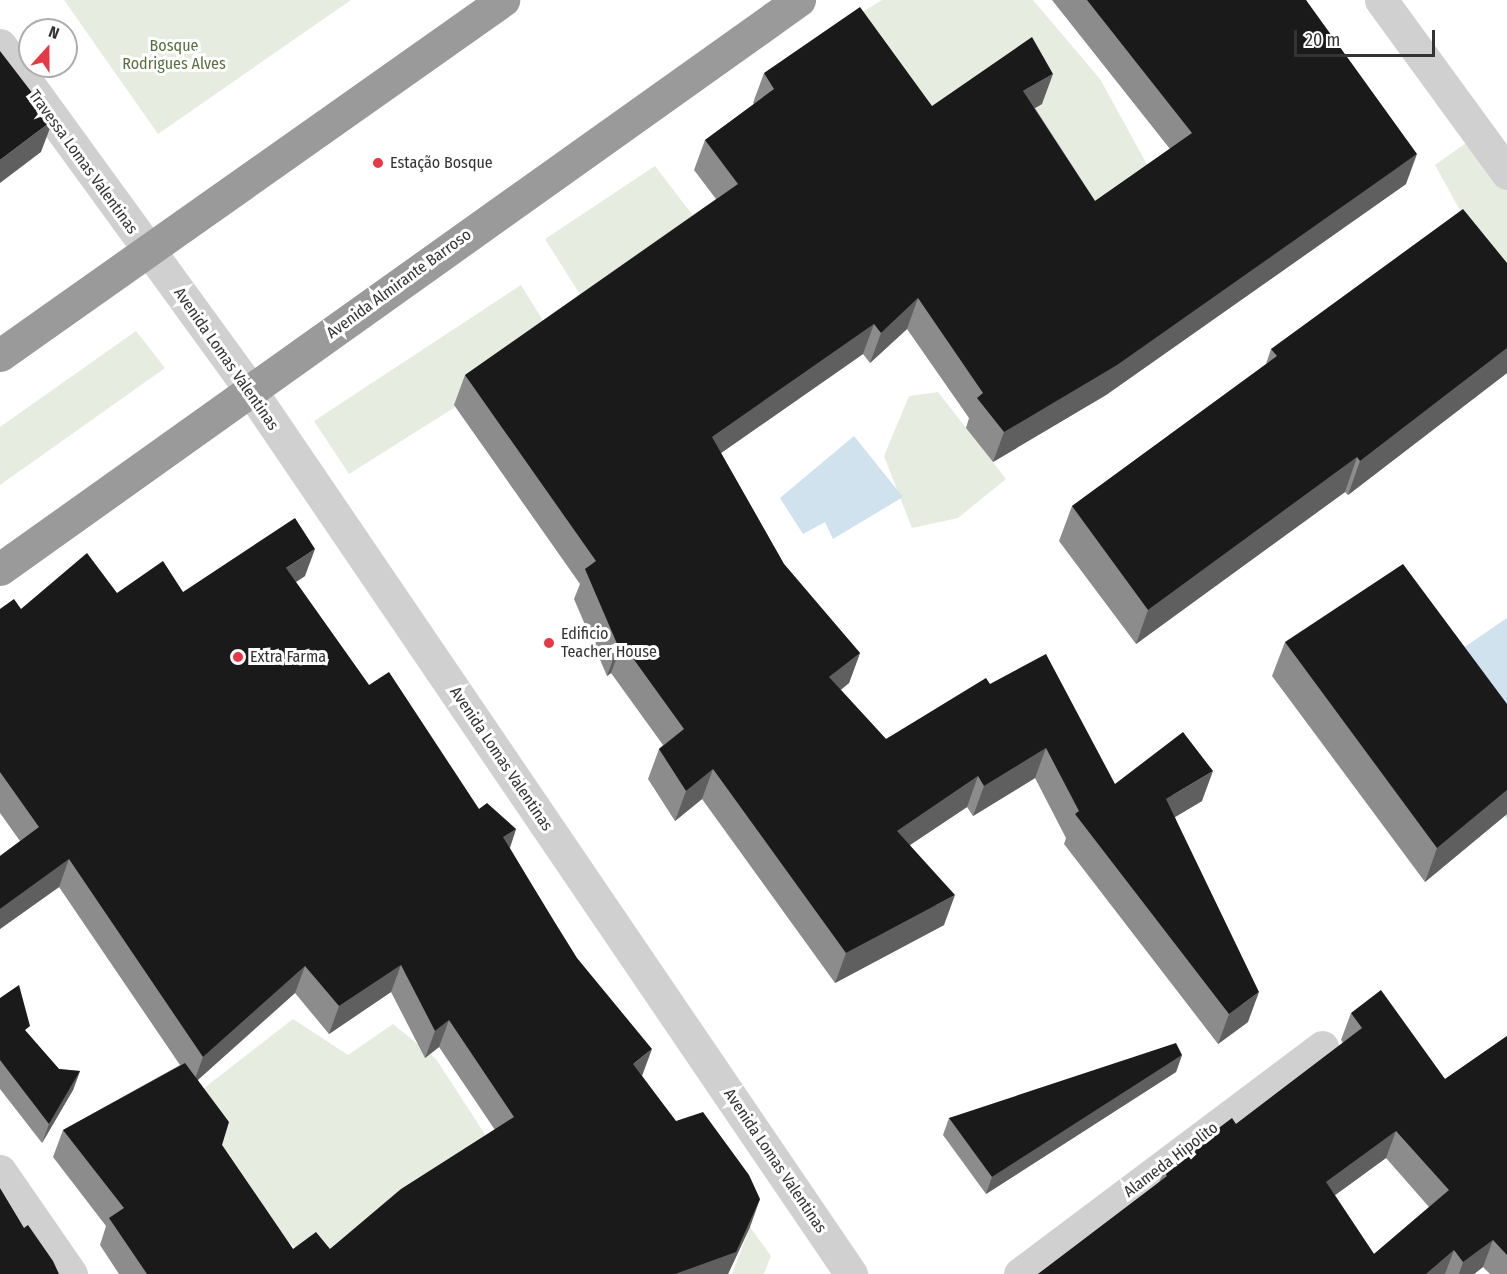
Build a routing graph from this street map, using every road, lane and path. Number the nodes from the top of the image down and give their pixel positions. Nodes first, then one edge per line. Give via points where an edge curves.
1 (503, 0) edge
2 (799, 0) edge
3 (1381, 0) edge
4 (0, 45) edge
5 (1507, 173) edge
6 (146, 248) junction
7 (0, 355) edge
8 (251, 391) junction
9 (0, 569) edge
10 (1322, 1047) dead end
11 (0, 1171) edge
12 (71, 1274) edge
13 (851, 1274) edge
14 (1020, 1274) edge

1 - 6 highway
2 - 8 highway, Avenida Almirante Barroso
3 - 5 street
4 - 6 street, Travessa Lomas Valentinas
6 - 7 highway
6 - 8 street, Avenida Lomas Valentinas
8 - 9 highway, Avenida Almirante Barroso
8 - 13 street, Avenida Lomas Valentinas
10 - 14 street, Alameda Hipolito
11 - 12 street

